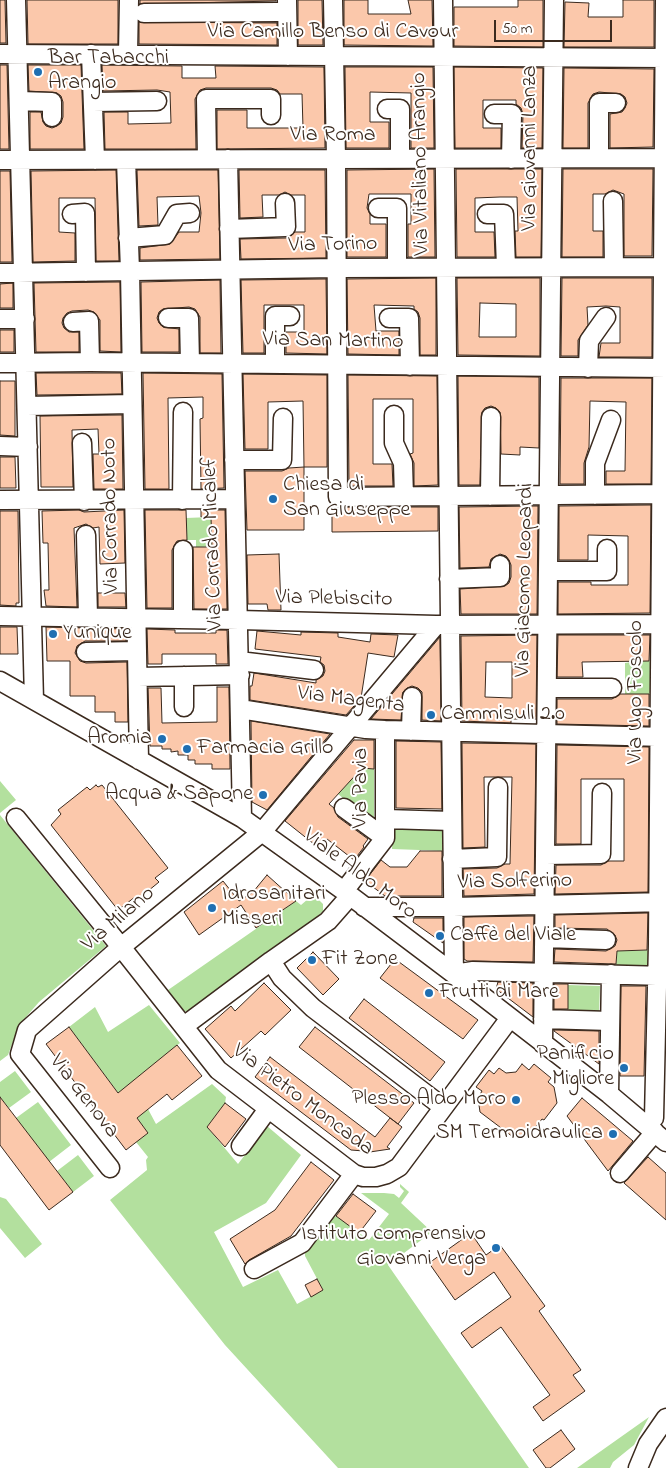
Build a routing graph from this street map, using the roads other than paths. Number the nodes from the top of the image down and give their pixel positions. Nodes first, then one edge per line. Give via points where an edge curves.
1 (16, 0) edge
2 (129, 0) edge
3 (333, 0) edge
4 (443, 0) edge
5 (554, 0) edge
6 (665, 0) edge
7 (185, 6) edge
8 (241, 6) edge
9 (282, 6) edge
10 (144, 13) dead end
11 (0, 54) edge
12 (18, 54) junction
13 (91, 54) junction
14 (128, 54) junction
15 (288, 56) junction
16 (334, 56) junction
17 (443, 56) junction
18 (554, 57) junction
19 (665, 58) edge
20 (19, 101) junction
21 (157, 101) dead end
22 (93, 102) junction
23 (665, 102) edge
24 (616, 103) dead end
25 (387, 109) dead end
26 (494, 114) dead end
27 (271, 115) dead end
28 (52, 117) dead end
29 (400, 158) junction
30 (444, 158) junction
31 (553, 158) junction
32 (599, 158) junction
33 (665, 158) edge
34 (207, 159) junction
35 (228, 159) junction
36 (336, 159) junction
37 (511, 159) junction
38 (0, 160) edge
39 (21, 160) junction
40 (95, 160) junction
41 (126, 160) junction
42 (613, 201) dead end
43 (285, 203) dead end
44 (378, 208) dead end
45 (190, 213) dead end
46 (72, 214) dead end
47 (486, 214) dead end
48 (229, 229) junction
49 (128, 238) junction
50 (552, 266) junction
51 (445, 267) junction
52 (506, 267) junction
53 (614, 267) junction
54 (664, 267) edge
55 (336, 268) junction
56 (397, 268) junction
57 (230, 270) junction
58 (130, 271) junction
59 (86, 272) junction
60 (0, 273) edge
61 (24, 273) junction
62 (290, 316) dead end
63 (606, 317) dead end
64 (168, 318) dead end
65 (389, 318) dead end
66 (0, 319) edge
67 (25, 319) junction
68 (73, 322) dead end
69 (90, 362) junction
70 (0, 363) edge
71 (132, 363) junction
72 (190, 363) junction
73 (26, 364) junction
74 (232, 364) junction
75 (275, 364) junction
76 (338, 365) junction
77 (410, 366) junction
78 (446, 366) junction
79 (551, 368) junction
80 (588, 368) junction
81 (664, 368) edge
82 (132, 404) junction
83 (27, 406) junction
84 (183, 412) dead end
85 (394, 415) dead end
86 (491, 417) dead end
87 (283, 418) dead end
88 (611, 420) dead end
89 (664, 429) edge
90 (82, 442) dead end
91 (0, 446) edge
92 (28, 446) junction
93 (234, 460) junction
94 (663, 494) edge
95 (594, 495) junction
96 (490, 496) junction
97 (549, 496) junction
98 (404, 497) junction
99 (448, 497) junction
100 (235, 499) junction
101 (0, 500) edge
102 (134, 500) junction
103 (182, 500) junction
104 (29, 501) junction
105 (84, 501) junction
106 (86, 535) dead end
107 (663, 539) edge
108 (607, 549) dead end
109 (183, 550) dead end
110 (500, 565) dead end
111 (548, 571) junction
112 (449, 579) junction
113 (0, 616) edge
114 (32, 616) junction
115 (88, 617) junction
116 (136, 618) junction
117 (183, 619) junction
118 (238, 620) junction
119 (663, 624) edge
120 (443, 625) junction
121 (548, 625) junction
122 (137, 651) junction
123 (86, 652) dead end
124 (239, 668) junction
125 (314, 670) dead end
126 (184, 676) junction
127 (138, 677) junction
128 (0, 681) edge
129 (547, 688) junction
130 (612, 688) dead end
131 (412, 697) dead end
132 (34, 700) junction
133 (184, 707) dead end
134 (240, 709) junction
135 (351, 726) junction
136 (384, 730) junction
137 (411, 731) junction
138 (451, 733) junction
139 (547, 734) junction
140 (663, 736) edge
141 (139, 760) junction
142 (498, 787) dead end
143 (602, 793) dead end
144 (344, 808) dead end
145 (16, 818) dead end
146 (242, 818) junction
147 (386, 819) junction
148 (452, 821) junction
149 (262, 832) junction
150 (385, 838) junction
151 (662, 853) edge
152 (546, 855) junction
153 (452, 859) junction
154 (347, 893) junction
155 (662, 902) edge
156 (545, 905) junction
157 (364, 906) junction
158 (453, 907) junction
159 (544, 938) junction
160 (606, 940) dead end
161 (662, 944) edge
162 (121, 947) junction
163 (271, 961) junction
164 (544, 973) junction
165 (454, 974) junction
166 (612, 974) junction
167 (662, 976) edge
168 (510, 1018) junction
169 (543, 1019) junction
170 (610, 1021) junction
171 (184, 1026) junction
172 (661, 1027) edge
173 (543, 1044) junction
174 (20, 1054) joint
175 (609, 1094) junction
176 (443, 1107) junction
177 (268, 1110) junction
178 (658, 1127) edge
179 (242, 1146) dead end
180 (110, 1168) dead end
181 (620, 1173) dead end
182 (354, 1174) junction
183 (254, 1269) dead end
184 (666, 1418) edge
185 (638, 1468) edge

1 - 12 street
2 - 14 street
3 - 16 street
4 - 17 street, Via Vitaliano Arangio
5 - 18 street, Via Giovanni Lanza
6 - 19 street, Via Ugo Foscolo
7 - 8 street
7 - 10 street
8 - 9 street
9 - 15 street
11 - 12 street, Via Camillo Benso di Cavour
12 - 13 street, Via Camillo Benso di Cavour
12 - 20 street
13 - 14 street, Via Camillo Benso di Cavour
13 - 22 street
14 - 15 street, Via Camillo Benso di Cavour
15 - 16 street, Via Camillo Benso di Cavour
16 - 17 street, Via Camillo Benso di Cavour
16 - 36 street
17 - 18 street, Via Camillo Benso di Cavour
17 - 30 street, Via Vitaliano Arangio
18 - 19 street, Via Camillo Benso di Cavour
18 - 31 street, Via Giovanni Lanza
19 - 23 street, Via Ugo Foscolo
20 - 28 street via 52,102
20 - 39 street
21 - 22 street
22 - 40 street
23 - 33 street, Via Ugo Foscolo
24 - 32 street via 599,103
25 - 29 street via 400,109
26 - 37 street via 512,114
27 - 34 street via 271,99 206,98
29 - 30 street, Via Roma
29 - 36 street, Via Roma
30 - 37 street, Via Roma
30 - 51 street, Via Vitaliano Arangio
31 - 32 street, Via Roma
31 - 37 street, Via Roma
31 - 50 street, Via Giovanni Lanza
32 - 33 street, Via Roma
33 - 54 street, Via Ugo Foscolo
34 - 35 street, Via Roma
34 - 41 street, Via Roma
35 - 36 street, Via Roma
35 - 48 street, Via Corrado Micalef
36 - 55 street
38 - 39 street, Via Roma
39 - 40 street, Via Roma
39 - 61 street
40 - 41 street, Via Roma
41 - 49 street, Via Corrado Noto
42 - 53 street
43 - 48 street via 286,227
44 - 56 street via 397,208
45 - 49 street via 177,214 165,235
46 - 59 street via 85,214
47 - 52 street via 504,214
48 - 57 street, Via Corrado Micalef
49 - 58 street, Via Corrado Noto
50 - 52 street, Via Torino
50 - 53 street, Via Torino
50 - 79 street, Via Giacomo Leopardi
51 - 52 street, Via Torino
51 - 56 street, Via Torino
51 - 78 street, Via Vitaliano Arangio
53 - 54 street, Via Torino
54 - 81 street, Via Ugo Foscolo
55 - 56 street, Via Torino
55 - 57 street, Via Torino
55 - 76 street
57 - 58 street, Via Torino
57 - 74 street, Via Corrado Micalef
58 - 59 street, Via Torino
58 - 71 street, Via Corrado Noto
59 - 61 street, Via Torino
60 - 61 street, Via Torino
61 - 67 street
62 - 75 street via 275,316
63 - 80 street via 589,341
64 - 72 street via 189,318
65 - 77 street via 409,318
66 - 67 street
67 - 73 street
68 - 69 street via 89,321
69 - 71 street, Via San Martino
69 - 73 street, Via San Martino
70 - 73 street, Via San Martino
71 - 72 street, Via San Martino
71 - 82 street, Via Corrado Noto
72 - 74 street, Via San Martino
73 - 83 street
74 - 75 street, Via San Martino
74 - 93 street, Via Corrado Micalef
75 - 76 street, Via San Martino
76 - 77 street, Via San Martino
76 - 98 street via 338,497
77 - 78 street, Via San Martino
78 - 79 street, Via San Martino
78 - 99 street, Via Vitaliano Arangio
79 - 80 street, Via San Martino
79 - 97 street, Via Giacomo Leopardi
80 - 81 street, Via San Martino
81 - 89 street, Via Ugo Foscolo
82 - 83 street
82 - 102 street, Via Corrado Noto
83 - 92 street
84 - 103 street
85 - 98 street via 394,443 403,463
86 - 96 street
87 - 93 street via 282,460
88 - 95 street via 596,462
89 - 94 street, Via Ugo Foscolo
90 - 105 street
91 - 92 street
92 - 104 street
93 - 100 street, Via Corrado Micalef
94 - 95 street
94 - 107 street, Via Ugo Foscolo
95 - 97 street
96 - 97 street
96 - 99 street
97 - 111 street, Via Giacomo Leopardi
98 - 99 street
99 - 112 street, Via Vitaliano Arangio
100 - 103 street
100 - 118 street, Via Corrado Micalef
101 - 104 street
102 - 103 street
102 - 105 street
102 - 116 street, Via Corrado Noto
104 - 105 street
104 - 114 street
106 - 115 street
107 - 119 street, Via Ugo Foscolo
108 - 111 street via 607,571
109 - 117 street
110 - 112 street via 500,577
111 - 121 street, Via Giacomo Leopardi
112 - 120 street, Via Vitaliano Arangio
113 - 114 street, Via Plebiscito
114 - 115 street, Via Plebiscito
114 - 132 street
115 - 116 street, Via Plebiscito
116 - 117 street, Via Plebiscito
116 - 122 street, Via Corrado Noto
117 - 118 street, Via Plebiscito
118 - 120 street, Via Plebiscito
118 - 124 street, Via Corrado Micalef
119 - 121 street, Via Plebiscito
119 - 140 street, Via Ugo Foscolo
120 - 121 street, Via Plebiscito
120 - 135 street, Via Milano
120 - 138 street, Via Vitaliano Arangio
121 - 129 street, Via Giacomo Leopardi
122 - 123 street
122 - 127 street, Via Corrado Noto
124 - 125 street
124 - 126 street
124 - 134 street, Via Corrado Micalef
126 - 127 street
126 - 133 street
127 - 141 street, Via Corrado Noto
128 - 132 street, Viale Aldo Moro
129 - 130 street
129 - 139 street, Via Giacomo Leopardi
131 - 137 street
132 - 141 street, Viale Aldo Moro
134 - 135 street, Via Magenta
134 - 146 street, Via Corrado Micalef
135 - 136 street, Via Magenta
135 - 149 street, Via Milano
136 - 137 street, Via Magenta
136 - 147 street, Via Pavia
137 - 138 street, Via Magenta
138 - 139 street, Via Magenta
138 - 148 street, Via Vitaliano Arangio
139 - 140 street, Via Magenta
139 - 152 street, Via Giacomo Leopardi
140 - 151 street, Via Ugo Foscolo
141 - 146 street, Viale Aldo Moro
142 - 153 street via 497,857
143 - 152 street via 601,854
144 - 150 street
145 - 162 street, Via Pietro Moncada
146 - 149 street, Viale Aldo Moro
147 - 148 street
147 - 150 street, Via Pavia
148 - 153 street, Via Vitaliano Arangio
149 - 154 street, Viale Aldo Moro
149 - 162 street, Via Milano
150 - 154 street, Via Pavia
151 - 155 street, Via Ugo Foscolo
152 - 156 street, Via Giacomo Leopardi
153 - 158 street, Via Vitaliano Arangio
154 - 157 street, Viale Aldo Moro
154 - 163 street, Via Pavia via 328,921
155 - 156 street, Via Solferino
155 - 161 street, Via Ugo Foscolo
156 - 158 street, Via Solferino
156 - 159 street, Via Giacomo Leopardi
157 - 158 street, Via Solferino
157 - 165 street, Viale Aldo Moro
158 - 165 street, Via Vitaliano Arangio
159 - 160 street
159 - 164 street, Via Giacomo Leopardi
161 - 167 street, Via Ugo Foscolo
162 - 171 street, Via Pietro Moncada
162 - 174 street, Via Milano via 27,1030
163 - 171 street, Via Pavia
163 - 176 street via 282,978 313,1008
164 - 165 street via 473,971
164 - 166 street
164 - 169 street, Via Giacomo Leopardi
165 - 168 street, Viale Aldo Moro
166 - 167 street
166 - 170 street
167 - 172 street, Via Ugo Foscolo
168 - 173 street, Viale Aldo Moro
168 - 176 street, Via Pietro Moncada
169 - 170 street
169 - 173 street, Via Giacomo Leopardi
170 - 175 street
171 - 177 street, Via Pietro Moncada via 218,1070
172 - 178 street, Via Ugo Foscolo
173 - 175 street, Viale Aldo Moro
174 - 180 street, Via Genova
175 - 178 street, Viale Aldo Moro
176 - 182 street, Via Pietro Moncada via 398,1167 376,1177
177 - 179 street
177 - 182 street, Via Pietro Moncada
178 - 181 street
182 - 183 street via 302,1243
184 - 185 street via 648,1444

